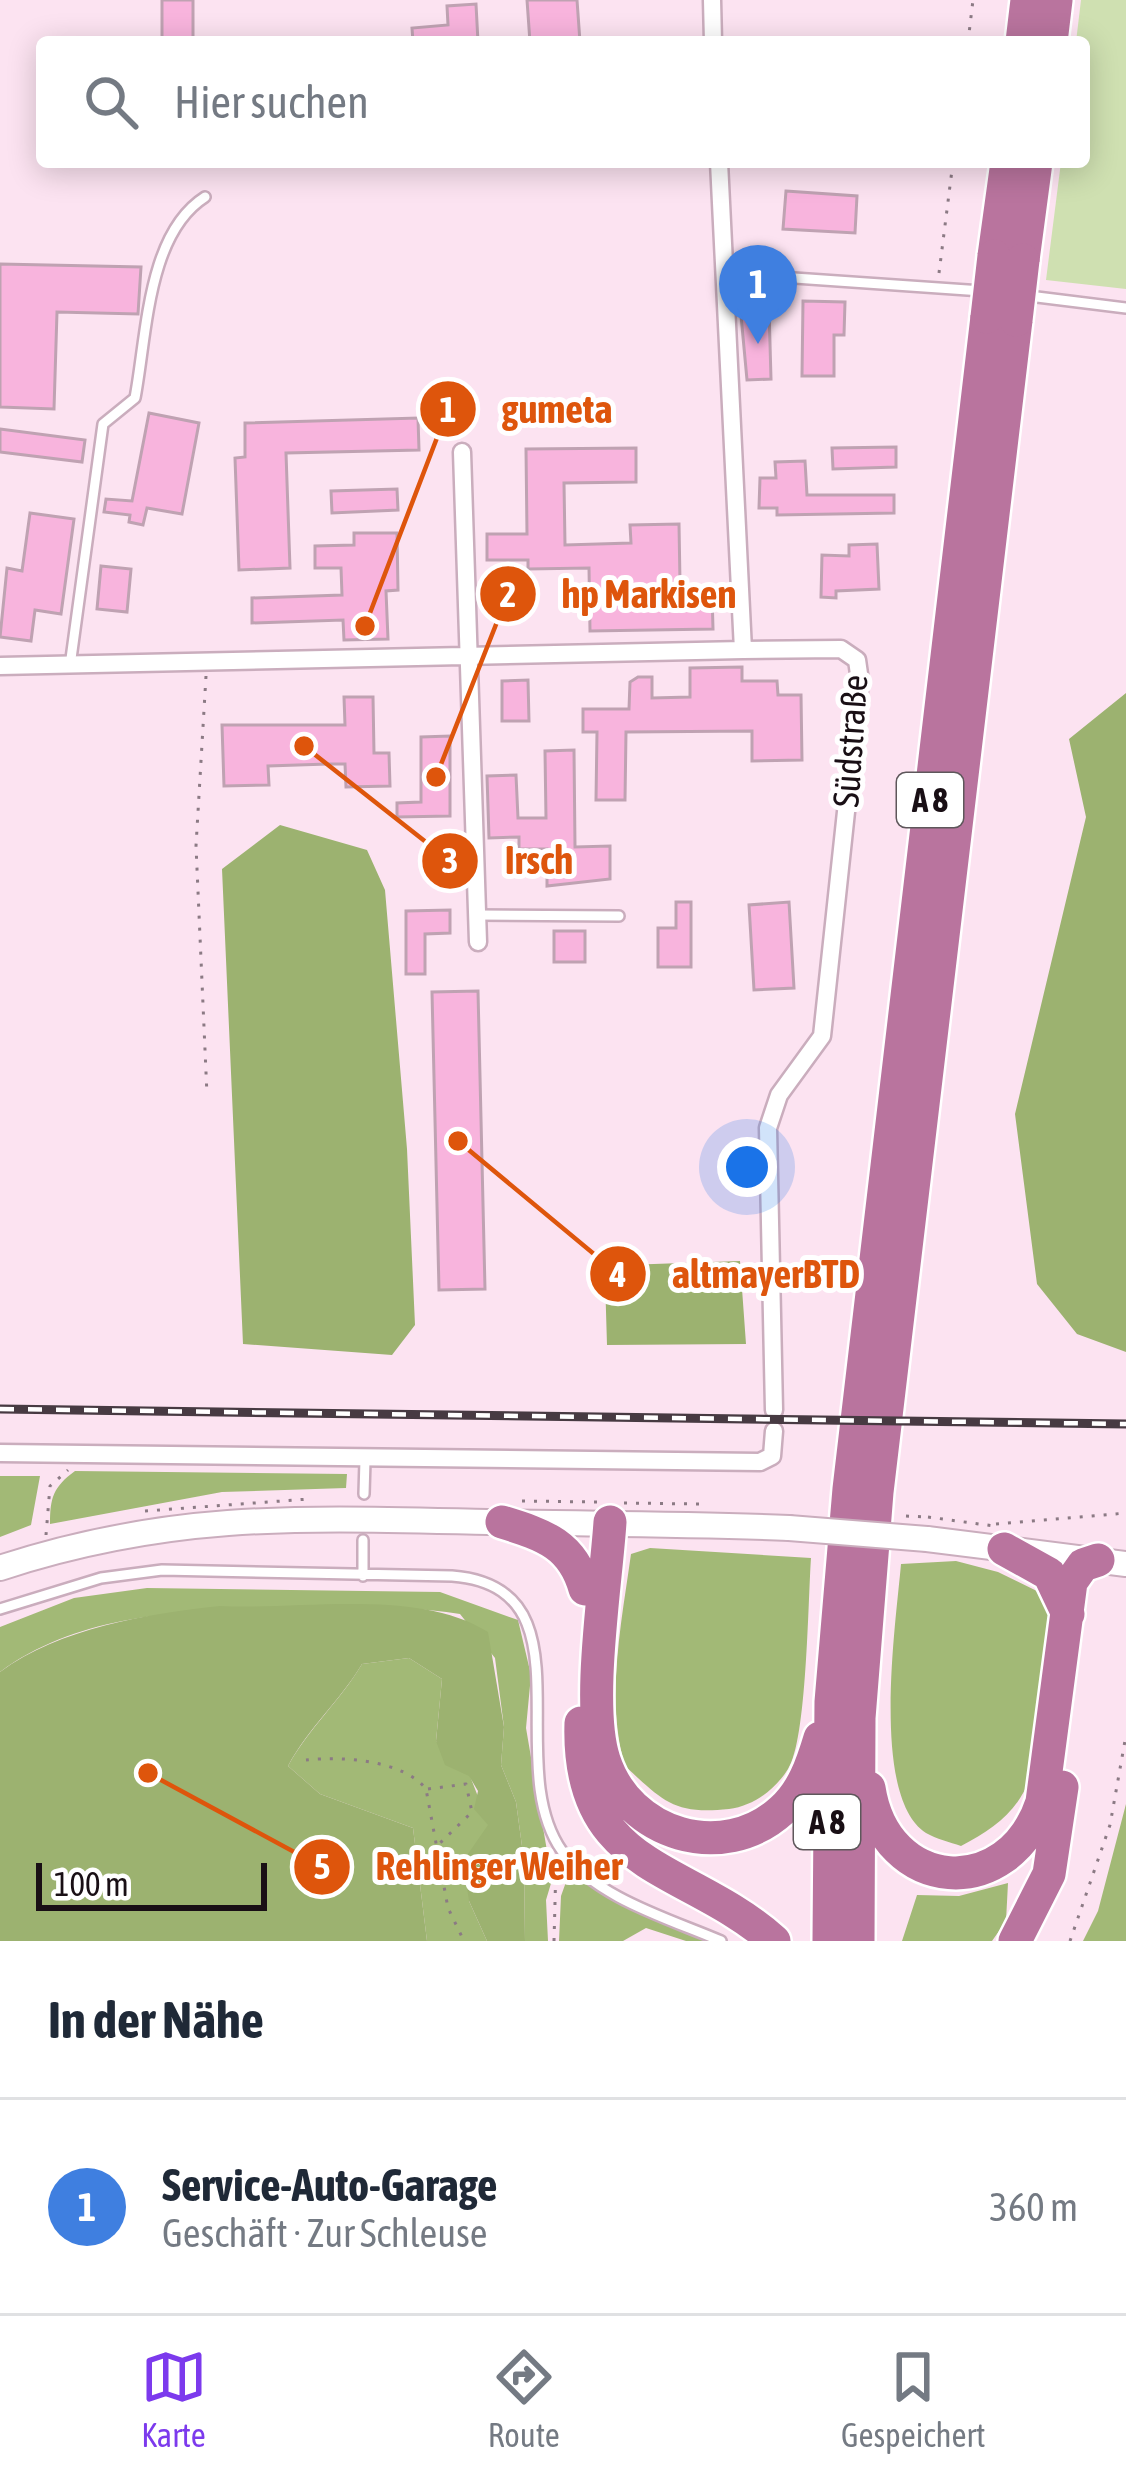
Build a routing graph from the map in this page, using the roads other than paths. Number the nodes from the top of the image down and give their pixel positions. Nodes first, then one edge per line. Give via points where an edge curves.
1 (712, 0) edge
2 (1028, 0) edge
3 (1057, 0) edge
4 (713, 36) edge
5 (1023, 36) edge
6 (1052, 36) edge
7 (719, 168) edge
8 (1006, 168) edge
9 (1034, 168) edge
10 (205, 196) dead end
11 (1009, 258) junction
12 (724, 273) junction
13 (1126, 308) edge
14 (462, 452) dead end
15 (742, 650) junction
16 (467, 655) junction
17 (70, 665) junction
18 (0, 667) edge
19 (477, 914) junction
20 (619, 916) dead end
21 (478, 942) dead end
22 (774, 1410) dead end
23 (775, 1431) dead end
24 (0, 1453) edge
25 (364, 1460) junction
26 (364, 1494) dead end
27 (502, 1522) junction
28 (610, 1522) junction
29 (997, 1537) junction
30 (364, 1540) dead end
31 (1112, 1562) edge
32 (0, 1568) edge
33 (363, 1576) junction
34 (585, 1589) junction
35 (0, 1609) edge
36 (1069, 1615) junction
37 (845, 1710) junction
38 (721, 1941) edge
39 (774, 1941) edge
40 (829, 1941) edge
41 (858, 1941) edge
42 (1016, 1941) edge

1 - 4 street
2 - 5 highway
3 - 6 highway
7 - 12 street
8 - 11 highway, A 8
9 - 11 highway, A 8
10 - 17 lane via 182,212 165,248 135,398 103,424
11 - 37 highway, A 8, bridge via 877,1492
12 - 13 lane
12 - 15 street
14 - 16 street
15 - 16 street, Südstraße
15 - 22 street, Südstraße via 841,649 857,660 860,681 822,1036 779,1095 769,1128
16 - 17 street, Südstraße
16 - 19 street
17 - 18 street, Südstraße
19 - 20 lane
19 - 21 street
23 - 25 street via 772,1456 760,1462
24 - 25 street
25 - 26 lane
27 - 28 main road
27 - 32 main road via 197,1522 75,1543
27 - 34 highway via 562,1546 578,1563
28 - 29 main road, bridge
28 - 34 highway via 592,1534
28 - 37 highway via 599,1733 631,1806 665,1829 707,1839 761,1826 802,1785
29 - 31 main road
29 - 36 highway via 1049,1574
30 - 33 lane
31 - 36 highway via 1075,1573
31 - 42 highway via 1049,1874
33 - 35 lane via 162,1570 101,1578
33 - 38 lane via 469,1577 498,1584 522,1605 532,1633 537,1769 555,1839 578,1868 616,1894
34 - 39 highway via 581,1759 597,1816 629,1853
36 - 37 highway via 1042,1802 1027,1836 996,1864 932,1870 890,1843
37 - 40 highway, A 8
37 - 41 highway, A 8

